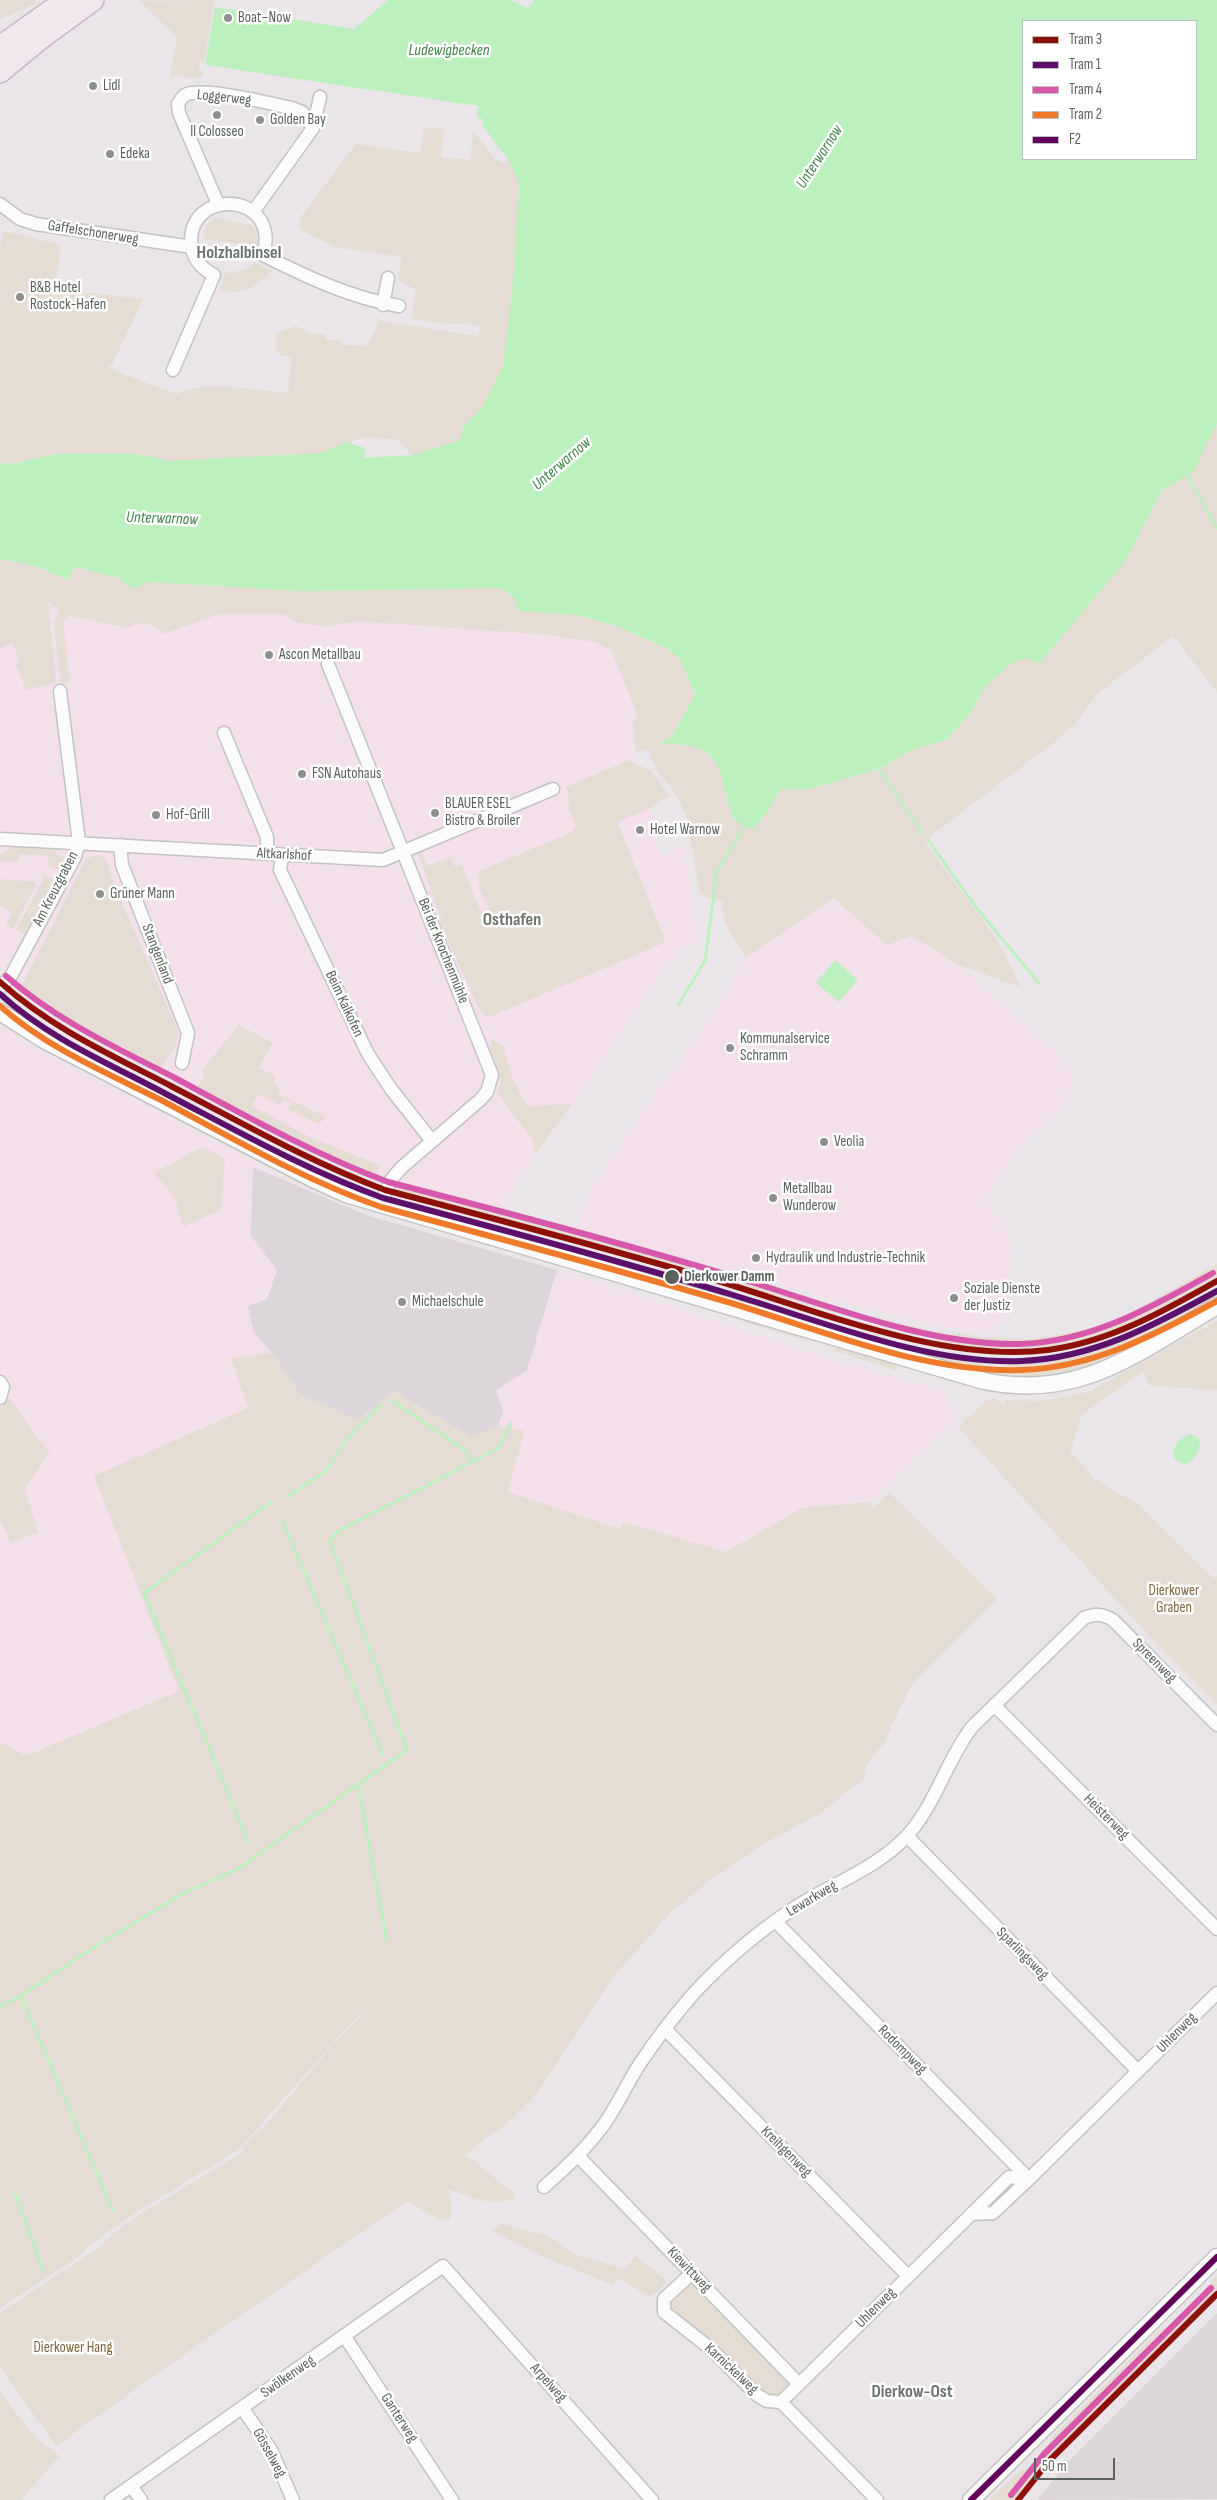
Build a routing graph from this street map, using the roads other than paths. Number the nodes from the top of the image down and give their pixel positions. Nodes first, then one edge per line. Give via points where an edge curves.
1 (93, 0) edge
2 (58, 3) edge
3 (41, 38) junction
4 (0, 47) edge
5 (0, 72) edge
6 (320, 97) dead end
7 (313, 128) junction
8 (0, 204) edge
9 (218, 204) junction
10 (253, 212) junction
11 (192, 247) junction
12 (388, 278) dead end
13 (383, 304) junction
14 (399, 306) dead end
15 (173, 370) dead end
16 (328, 664) dead end
17 (60, 691) dead end
18 (224, 733) dead end
19 (553, 788) dead end
20 (0, 838) edge
21 (79, 842) junction
22 (120, 845) junction
23 (404, 851) junction
24 (267, 854) junction
25 (282, 856) junction
26 (0, 988) edge
27 (0, 1012) edge
28 (182, 1063) dead end
29 (432, 1141) junction
30 (380, 1204) junction
31 (1217, 1306) edge
32 (0, 1382) edge
33 (0, 1398) edge
34 (1084, 1618) joint
35 (994, 1705) junction
36 (1217, 1725) edge
37 (907, 1836) junction
38 (776, 1922) junction
39 (1217, 1929) edge
40 (1217, 1992) edge
41 (665, 2028) junction
42 (1138, 2071) junction
43 (578, 2156) junction
44 (1029, 2178) junction
45 (544, 2187) dead end
46 (1217, 2257) edge
47 (443, 2266) joint
48 (692, 2274) junction
49 (908, 2276) junction
50 (345, 2337) junction
51 (799, 2384) junction
52 (781, 2402) junction
53 (243, 2409) junction
54 (132, 2487) junction
55 (111, 2500) edge
56 (142, 2500) edge
57 (292, 2500) edge
58 (452, 2500) edge
59 (652, 2500) edge
60 (877, 2500) edge
61 (971, 2500) edge

1 - 3 main road
2 - 3 main road
2 - 4 main road
3 - 5 main road
6 - 7 street
7 - 9 street, Loggerweg via 302,112 292,108 222,95 186,95 178,104 179,113
7 - 10 street
8 - 11 street, Gaffelschonerweg via 20,219 36,224
9 - 10 street via 235,203
9 - 11 street via 200,216 194,226
10 - 13 street via 264,228 266,246 263,255 321,283
11 - 15 street via 200,265 214,275
12 - 13 street
13 - 14 street
16 - 23 street, Bei der Knochenmühle
17 - 21 street, Am Kreuzgraben
18 - 24 street via 267,837
19 - 23 street, Altkarlshof
20 - 21 street, Altkarlshof
21 - 22 street, Altkarlshof
21 - 26 street, Am Kreuzgraben via 75,857 18,962
22 - 24 street, Altkarlshof
22 - 28 street, Stangenland via 122,865 188,1033
23 - 25 street, Altkarlshof via 382,860
23 - 29 street, Bei der Knochenmühle via 492,1075 487,1092 480,1100
24 - 25 street, Altkarlshof
25 - 29 street, Beim Kalkofen via 280,870 368,1054
27 - 30 street via 44,1040 314,1179 346,1194
29 - 30 street, Bei der Knochenmühle via 392,1178
30 - 31 street via 957,1374 1009,1385 1056,1384 1099,1373
32 - 33 street
34 - 35 street, Lewarkweg
34 - 36 street, Spreenweg via 1102,1614 1113,1620
35 - 37 street, Lewarkweg via 960,1743 920,1819
35 - 39 street, Heisterweg
37 - 38 street, Lewarkweg via 870,1866 803,1902
37 - 42 street, Sparlingsweg
38 - 41 street, Lewarkweg via 714,1972
38 - 44 street, Rodompweg
40 - 42 street, Uhlenweg
41 - 43 street, Lewarkweg via 603,2126
41 - 49 street, Kreihgenweg
42 - 44 street, Uhlenweg
43 - 45 street, Lewarkweg
43 - 48 street, Kiewittweg
44 - 49 street, Uhlenweg via 1009,2177
46 - 61 street
47 - 50 street, Swölkenweg
47 - 59 street, Arpelweg
48 - 51 street, Kiewittweg
48 - 52 street, Karnickelweg via 664,2299 664,2312 711,2349 757,2395 767,2401
49 - 51 street, Uhlenweg
50 - 53 street, Swölkenweg
50 - 58 street, Ganterweg
51 - 52 street, Uhlenweg
52 - 60 street, Karnickelweg
53 - 54 street, Swölkenweg
53 - 57 street, Gösselweg via 271,2450
54 - 55 street, Swölkenweg
54 - 56 street

